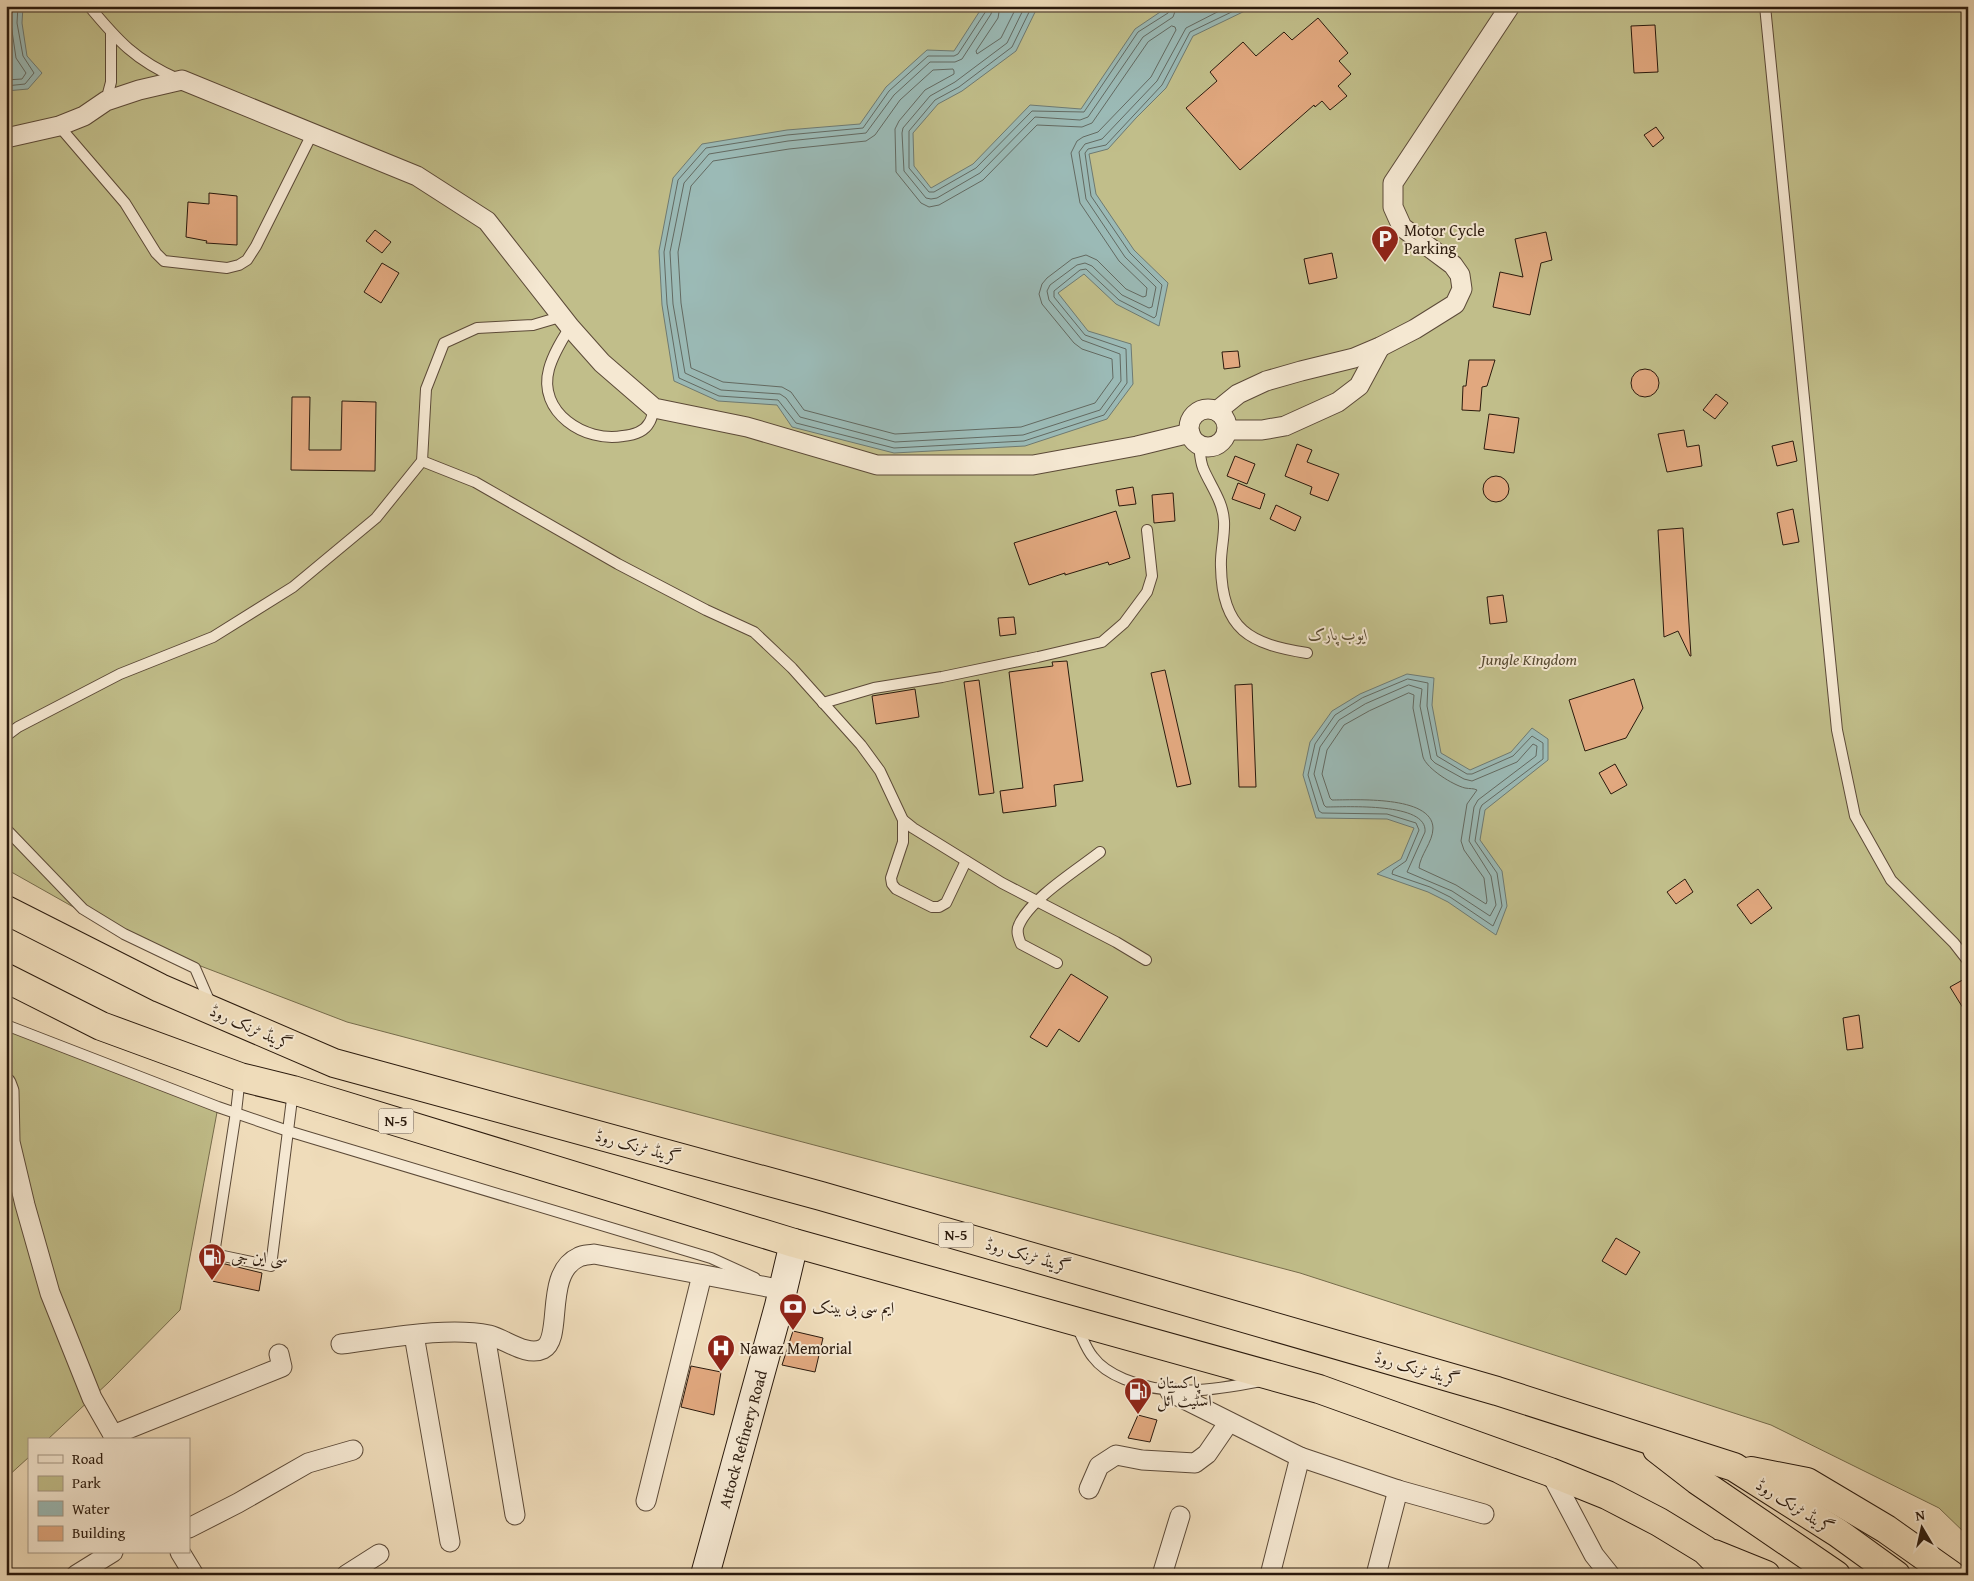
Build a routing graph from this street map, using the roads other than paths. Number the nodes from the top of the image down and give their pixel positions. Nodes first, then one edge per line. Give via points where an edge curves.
1 (89, 6) edge
2 (1510, 6) edge
3 (1765, 6) edge
4 (111, 33) junction
5 (182, 80) junction
6 (106, 101) junction
7 (59, 126) junction
8 (312, 134) junction
9 (6, 138) edge
10 (565, 322) junction
11 (1380, 347) junction
12 (654, 408) junction
13 (1217, 411) junction
14 (1227, 430) junction
15 (1194, 439) junction
16 (422, 460) junction
17 (1147, 530) dead end
18 (1307, 653) dead end
19 (823, 703) junction
20 (6, 736) edge
21 (904, 820) junction
22 (6, 829) edge
23 (1100, 852) dead end
24 (966, 861) junction
25 (1036, 901) junction
26 (6, 910) edge
27 (1146, 960) dead end
28 (1968, 961) edge
29 (1057, 963) dead end
30 (6, 978) edge
31 (214, 1010) junction
32 (6, 1025) edge
33 (240, 1077) junction
34 (6, 1083) edge
35 (293, 1090) junction
36 (236, 1112) junction
37 (288, 1131) junction
38 (794, 1244) junction
39 (702, 1275) junction
40 (783, 1290) junction
41 (1074, 1321) junction
42 (485, 1334) junction
43 (414, 1335) junction
44 (340, 1344) dead end
45 (279, 1354) dead end
46 (1280, 1378) junction
47 (1170, 1392) junction
48 (1230, 1422) junction
49 (1640, 1436) junction
50 (114, 1437) edge
51 (353, 1450) dead end
52 (1300, 1457) junction
53 (1734, 1468) junction
54 (1550, 1472) junction
55 (1089, 1489) dead end
56 (1398, 1490) junction
57 (646, 1502) dead end
58 (1484, 1514) dead end
59 (516, 1515) dead end
60 (1180, 1516) dead end
61 (190, 1527) edge
62 (450, 1542) dead end
63 (1704, 1550) junction
64 (110, 1554) edge
65 (181, 1554) edge
66 (379, 1554) dead end
67 (86, 1572) edge
68 (194, 1575) edge
69 (346, 1575) edge
70 (705, 1575) edge
71 (1162, 1575) edge
72 (1270, 1575) edge
73 (1376, 1575) edge
74 (1610, 1575) edge
75 (1730, 1575) edge
76 (1766, 1575) edge
77 (1836, 1575) edge
78 (1896, 1575) edge
79 (1951, 1575) edge

1 - 4 lane
2 - 11 street via 1393,183 1392,207 1402,228 1457,269 1462,282 1460,297 1455,304
3 - 28 lane via 1837,730 1855,816 1890,880 1954,942
4 - 5 lane via 154,68
4 - 6 lane via 111,82
5 - 6 street
5 - 8 street
6 - 7 street via 84,116
7 - 8 lane via 125,202 164,261 227,268 239,266 247,260 256,246
7 - 9 street
8 - 10 street via 417,176 487,220
10 - 12 street via 602,363
10 - 12 lane via 548,369 547,388 554,408 571,425 591,435 611,438 636,434 649,423
10 - 16 lane via 477,328 444,343 426,389
11 - 13 street via 1354,358 1266,381 1238,394
11 - 14 street via 1359,386 1338,402 1285,426
12 - 15 street via 747,428 877,465 1033,464
13 - 14 street via 1227,423
13 - 15 street via 1210,409 1196,413 1189,426
14 - 15 street via 1220,443 1214,446
15 - 18 lane via 1221,505 1224,520 1220,566 1232,619 1254,639 1278,648
16 - 19 lane via 474,482 618,564 754,632
16 - 20 lane via 376,518 293,587 213,637 120,674
17 - 19 lane via 1152,576 1148,592 1124,623 1102,642 1038,658 874,688
19 - 21 lane via 880,771
21 - 24 lane
21 - 24 lane via 903,842 891,878 896,889 932,907 939,907 946,903
22 - 31 lane via 83,909 124,934 195,968
23 - 25 lane
24 - 25 lane
25 - 27 lane
25 - 29 lane via 1019,925 1017,934 1021,944
26 - 31 highway, گرینڈ ٹرنک روڈ / N-5 via 160,988
30 - 33 highway, N-5 via 101,1026
31 - 49 highway, گرینڈ ٹرنک روڈ / N-5 via 334,1064 840,1201 1479,1386
32 - 36 lane
33 - 35 highway, N-5
33 - 36 lane
34 - 50 street via 10,1142 50,1293 92,1398
35 - 37 lane
35 - 38 highway, N-5
36 - 37 lane
36 - 37 lane via 214,1254 271,1266
37 - 40 lane via 711,1258
38 - 40 street, Attock Refinery Road
38 - 41 highway, N-5
39 - 40 street
39 - 42 street via 594,1254 579,1256 568,1265 558,1282 551,1342 543,1349 529,1350
39 - 57 street
40 - 70 street, Attock Refinery Road
41 - 46 highway, N-5
41 - 47 lane via 1093,1358 1107,1372
42 - 43 street via 461,1331
42 - 59 street
43 - 44 street
43 - 62 street
45 - 50 street via 282,1367
46 - 47 lane via 1196,1392
46 - 54 highway, N-5
47 - 48 street
48 - 52 street
48 - 55 street via 1207,1454 1195,1463 1116,1455 1099,1466
49 - 53 highway, گرینڈ ٹرنک روڈ / N-5
49 - 77 highway via 1697,1480
51 - 61 street via 308,1463
52 - 56 street
52 - 72 street
53 - 78 highway, گرینڈ ٹرنک روڈ / N-5 via 1838,1533
53 - 79 highway via 1807,1482 1886,1529
54 - 63 highway, N-5 via 1607,1495
54 - 74 street via 1594,1555
56 - 58 street
56 - 73 street
60 - 71 street
63 - 75 highway, N-5
63 - 76 highway
64 - 67 street
65 - 68 street
66 - 69 street

